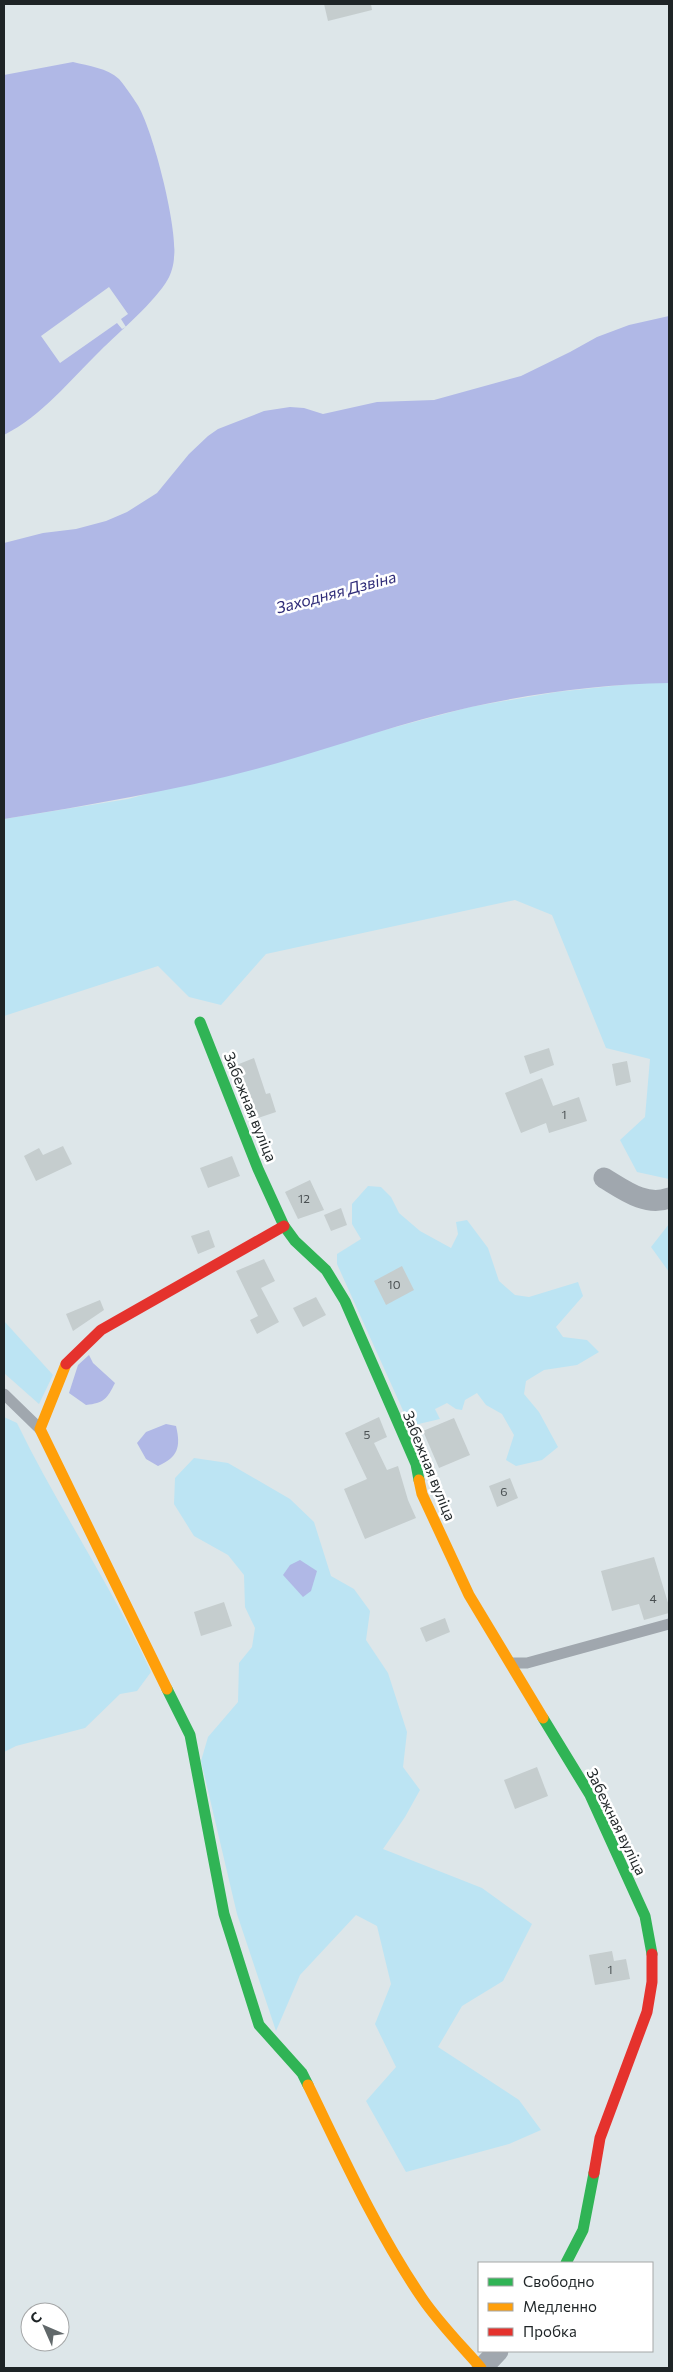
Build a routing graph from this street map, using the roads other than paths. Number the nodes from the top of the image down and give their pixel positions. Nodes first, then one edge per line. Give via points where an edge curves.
1 (200, 1022) dead end
2 (604, 1178) dead end
3 (669, 1198) edge
4 (284, 1226) junction
5 (4, 1394) edge
6 (40, 1429) junction
7 (669, 1624) edge
8 (510, 1664) junction
9 (567, 2262) edge
10 (497, 2352) edge
11 (482, 2368) edge

1 - 4 street, Забежная вуліца via 258,1170
2 - 3 street via 635,1196 659,1202
4 - 6 street via 101,1330 67,1361
4 - 8 street, Забежная вуліца via 326,1270 345,1300 416,1464 422,1494 451,1558
5 - 6 lane
6 - 11 street via 190,1735 224,1914 259,2025 302,2073 408,2277 423,2300
7 - 8 lane via 527,1663
8 - 9 street, Забежная вуліца via 590,1795 645,1916 652,1952 648,2012 600,2138 583,2230
10 - 11 street

